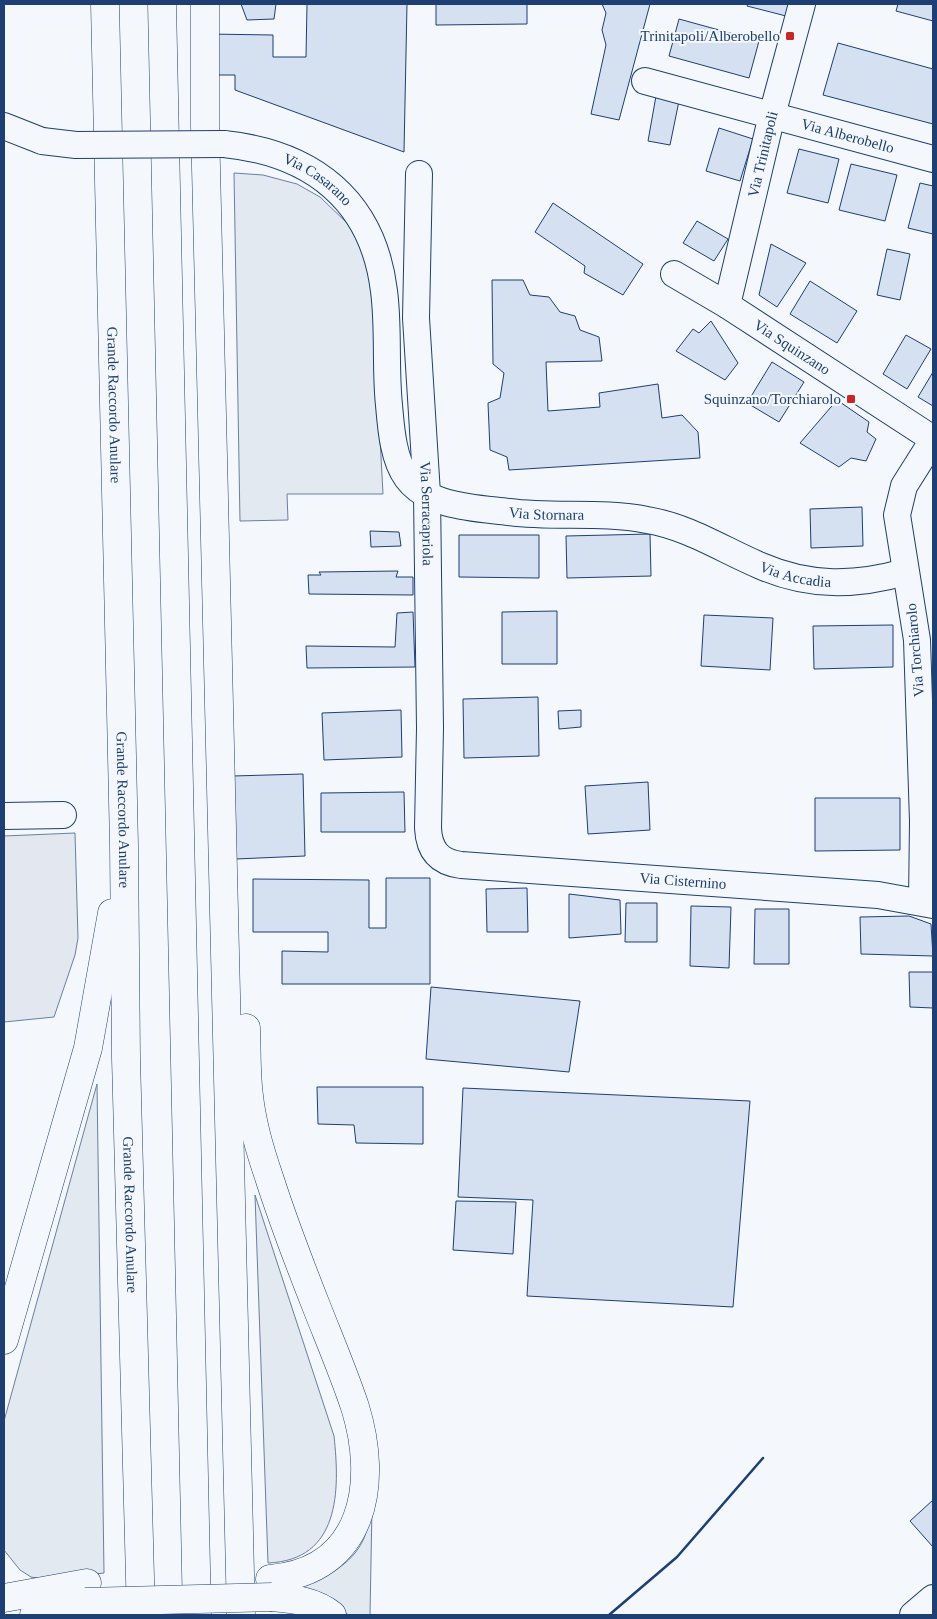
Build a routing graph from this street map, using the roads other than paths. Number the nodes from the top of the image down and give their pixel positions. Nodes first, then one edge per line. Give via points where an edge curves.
1 (105, 4) edge
2 (162, 4) edge
3 (205, 4) edge
4 (802, 4) edge
5 (645, 81) dead end
6 (772, 115) junction
7 (4, 126) edge
8 (933, 159) edge
9 (419, 174) dead end
10 (674, 274) dead end
11 (728, 305) junction
12 (933, 439) edge
13 (417, 486) junction
14 (692, 532) joint
15 (906, 572) junction
16 (63, 815) dead end
17 (4, 816) edge
18 (124, 845) junction
19 (435, 854) joint
20 (224, 902) junction
21 (928, 904) edge
22 (4, 1340) edge
23 (271, 1588) junction
24 (86, 1592) junction
25 (4, 1598) edge
26 (933, 1598) edge
27 (34, 1615) edge
28 (141, 1615) edge
29 (197, 1615) edge
30 (242, 1615) edge
31 (332, 1615) edge
32 (913, 1615) edge

1 - 18 highway, Grande Raccordo Anulare
2 - 29 highway
3 - 20 highway via 205,126
4 - 6 street, Via Trinitapoli
5 - 6 street, Via Alberobello
6 - 8 street, Via Alberobello
6 - 11 street, Via Trinitapoli
7 - 13 street, Via Casarano, bridge via 42,141 76,145 224,144 264,151 307,167 345,196 363,223 377,258 382,279 390,421 398,456
9 - 13 street, Via Serracapriola
10 - 11 street, Via Squinzano
11 - 12 street, Via Squinzano
12 - 15 street, Via Torchiarolo via 900,496 897,515
13 - 14 street, Via Stornara via 464,506 529,515 647,520
13 - 19 street, Via Serracapriola via 430,728 428,828
14 - 15 street, Via Accadia via 759,566 797,578 839,583
15 - 21 street, Via Torchiarolo via 918,647
16 - 17 street
18 - 22 highway via 88,1048
18 - 28 highway, Grande Raccordo Anulare via 126,1058
19 - 21 street, Via Cisternino via 448,862 461,864 878,895
20 - 23 highway via 245,996 249,1097 260,1148 281,1213 355,1408 365,1463 361,1506 355,1525 341,1548 327,1561
20 - 30 highway
23 - 24 highway, bridge
23 - 31 highway
24 - 25 highway
24 - 27 highway
26 - 32 street

